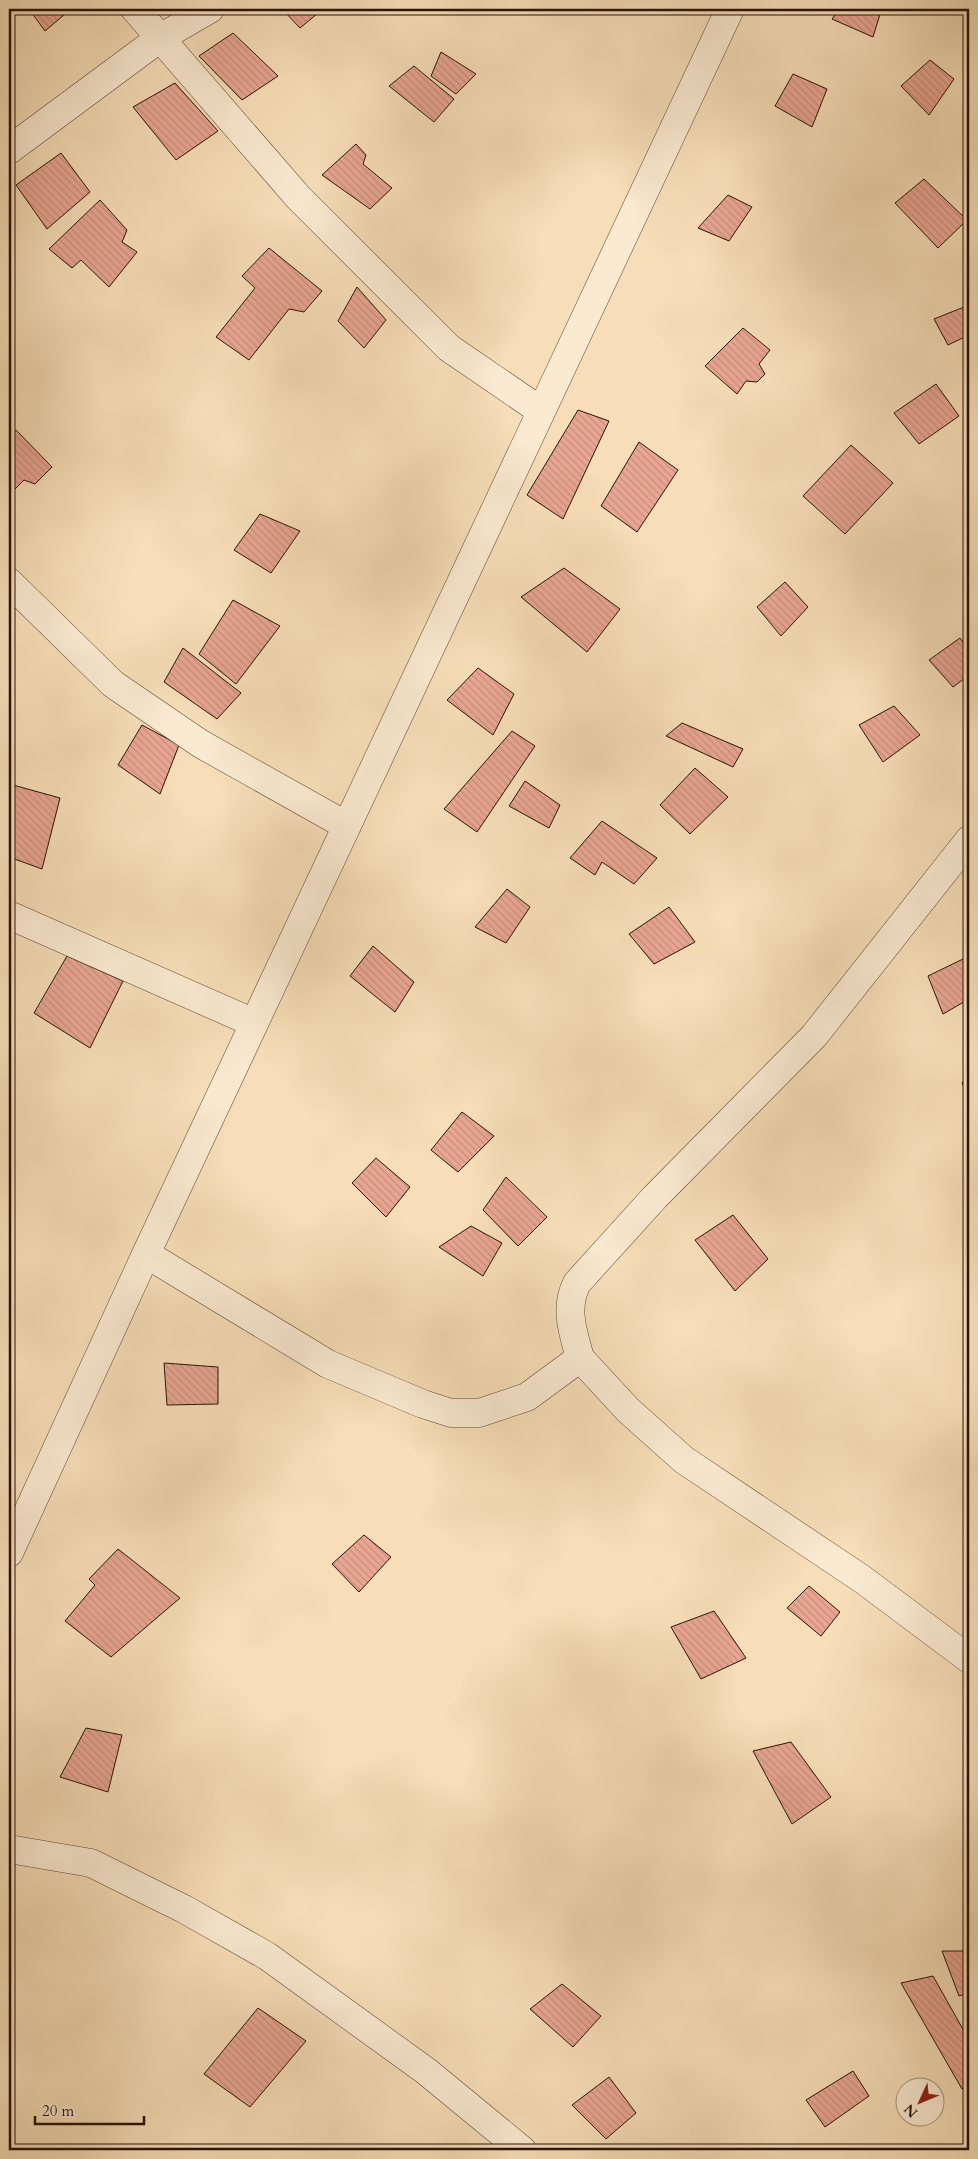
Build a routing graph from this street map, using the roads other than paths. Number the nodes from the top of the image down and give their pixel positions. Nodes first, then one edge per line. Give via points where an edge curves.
1 (135, 9) edge
2 (210, 9) edge
3 (730, 9) edge
4 (160, 38) junction
5 (9, 150) edge
6 (541, 412) junction
7 (9, 582) edge
8 (347, 826) junction
9 (969, 840) edge
10 (9, 915) edge
11 (254, 1024) junction
12 (146, 1254) junction
13 (580, 1358) junction
14 (9, 1553) edge
15 (969, 1658) edge
16 (9, 1849) edge
17 (522, 2150) edge

1 - 4 street
2 - 4 street
3 - 6 street
4 - 5 street
4 - 6 street via 298,197 449,348
6 - 8 street
7 - 8 street via 113,684 202,744
8 - 11 street
9 - 13 street via 814,1036 655,1197 577,1283 572,1293 569,1318
10 - 11 street
11 - 12 street
12 - 13 street via 328,1364 451,1413 479,1413 527,1397
12 - 14 street
13 - 15 street via 628,1410 684,1460 862,1579
16 - 17 street via 91,1863 184,1909 268,1956 426,2072

